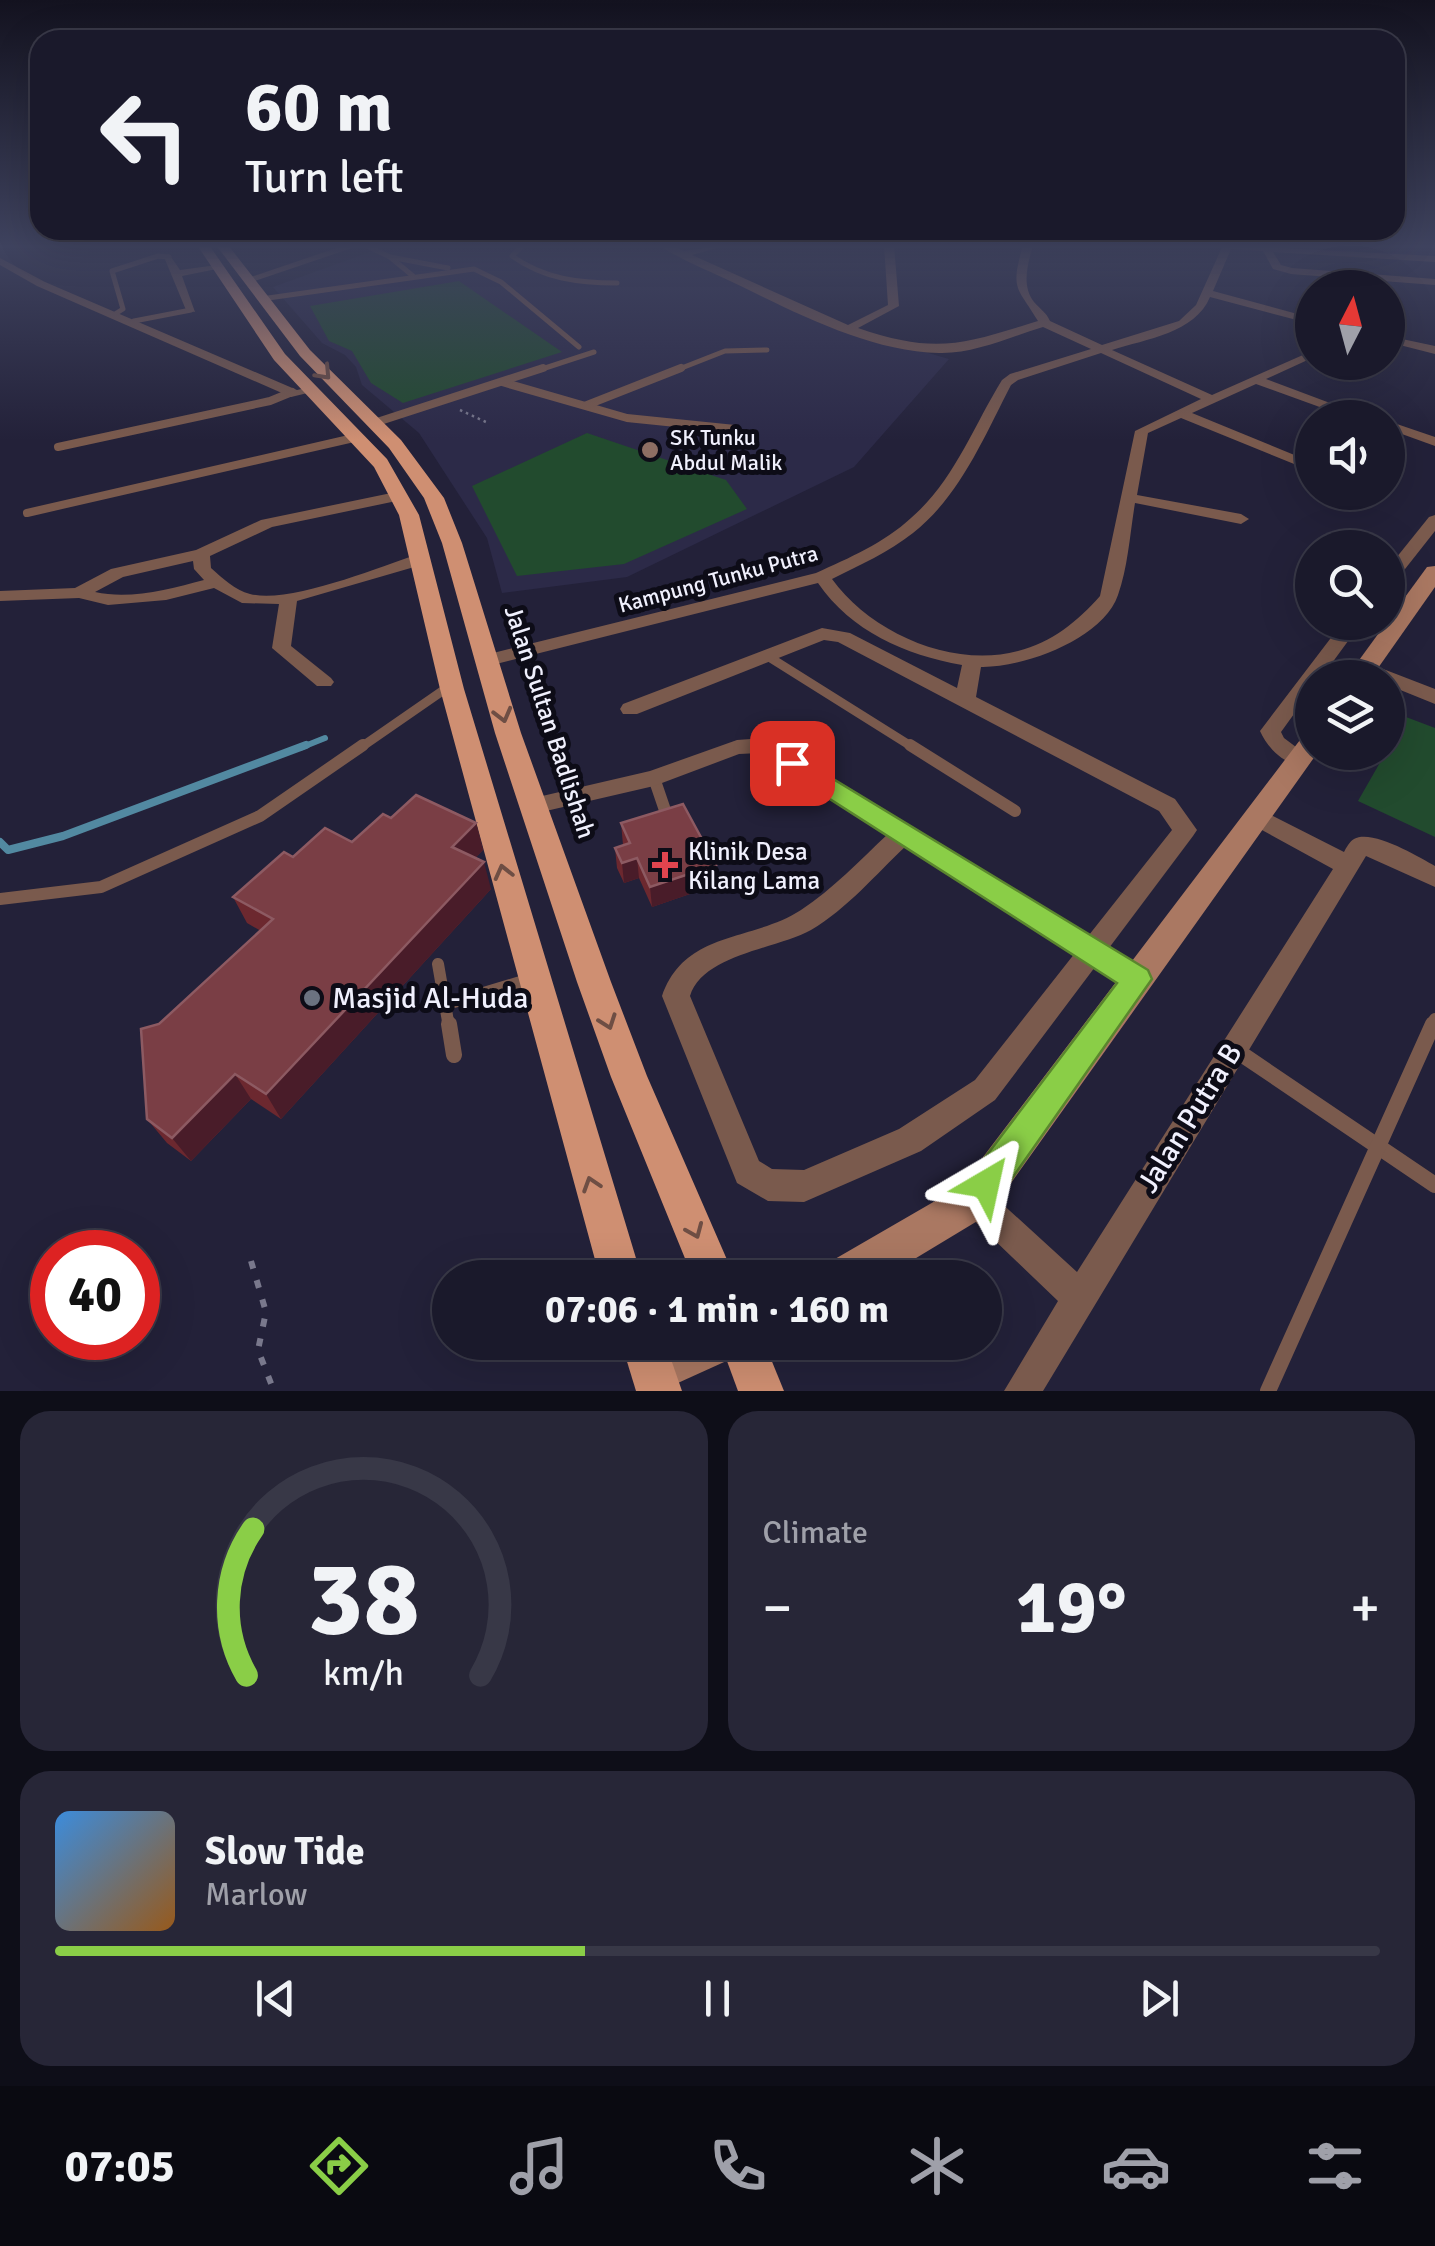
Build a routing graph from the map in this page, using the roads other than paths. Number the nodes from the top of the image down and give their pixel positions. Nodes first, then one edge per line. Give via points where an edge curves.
1 (105, 310) edge
2 (122, 310) edge
3 (191, 310) edge
4 (261, 310) edge
5 (265, 310) edge
6 (534, 310) edge
7 (808, 310) edge
8 (886, 310) edge
9 (1034, 310) edge
10 (1197, 310) edge
11 (1269, 310) edge
12 (115, 314) junction
13 (1295, 317) edge
14 (134, 322) junction
15 (1044, 323) junction
16 (848, 328) junction
17 (1405, 343) edge
18 (579, 347) dead end
19 (1103, 348) junction
20 (767, 350) dead end
21 (1435, 350) edge
22 (594, 352) dead end
23 (1295, 362) edge
24 (1256, 380) junction
25 (502, 382) junction
26 (301, 392) junction
27 (1211, 399) junction
28 (1313, 400) edge
29 (586, 406) junction
30 (1179, 413) junction
31 (366, 430) junction
32 (735, 430) dead end
33 (1405, 432) edge
34 (1435, 442) edge
35 (58, 448) dead end
36 (1295, 460) edge
37 (400, 496) junction
38 (1132, 498) junction
39 (27, 513) dead end
40 (1241, 519) dead end
41 (1435, 520) edge
42 (201, 554) junction
43 (422, 558) junction
44 (1405, 558) edge
45 (1435, 572) edge
46 (822, 576) junction
47 (216, 582) junction
48 (79, 593) junction
49 (0, 596) edge
50 (289, 598) junction
51 (1339, 640) edge
52 (769, 657) junction
53 (488, 660) junction
54 (1324, 660) edge
55 (1371, 660) edge
56 (972, 661) junction
57 (324, 682) dead end
58 (450, 684) junction
59 (1405, 687) edge
60 (1295, 697) edge
61 (1435, 697) edge
62 (965, 701) junction
63 (630, 709) dead end
64 (1295, 747) edge
65 (1295, 767) edge
66 (654, 778) junction
67 (533, 806) junction
68 (1015, 811) dead end
69 (1259, 818) junction
70 (669, 820) edge
71 (903, 834) junction
72 (1353, 856) junction
73 (1435, 876) edge
74 (0, 899) edge
75 (1094, 952) junction
76 (438, 964) dead end
77 (531, 979) junction
78 (1137, 979) junction
79 (444, 1005) junction
80 (1435, 1018) edge
81 (1234, 1049) junction
82 (454, 1055) dead end
83 (1378, 1146) junction
84 (1435, 1185) edge
85 (976, 1200) junction
86 (616, 1260) edge
87 (706, 1260) edge
88 (874, 1260) edge
89 (1079, 1298) junction
90 (749, 1360) edge
91 (761, 1391) edge
92 (1022, 1391) edge
93 (1268, 1391) edge

1 - 12 street
2 - 12 lane
3 - 14 lane
4 - 26 main road, Jalan Sultan Badlishah
5 -> 31 main road, Jalan Sultan Badlishah
6 - 18 lane
7 - 16 street
8 - 16 street
9 - 15 street
10 - 19 street, Kampung Tunku Putra via 1183,323
11 - 13 street
12 - 14 street
14 - 26 street
15 - 16 street via 939,350
15 - 19 street
17 - 21 street
19 - 27 street
19 - 46 street, Kampung Tunku Putra via 1006,383 928,511 896,537
20 - 29 lane via 725,351
22 - 25 lane
23 - 24 street
24 - 27 street
24 - 28 street
25 - 29 lane
25 - 31 lane
26 - 31 main road, Jalan Sultan Badlishah
26 - 35 lane
27 - 30 street
29 - 32 lane via 627,418
30 - 36 street
30 - 38 street via 1142,430
31 - 37 main road, Jalan Sultan Badlishah
31 - 39 lane via 191,479
31 - 53 main road, Jalan Sultan Badlishah via 415,468 434,498
33 - 34 street
37 - 42 street via 268,523
37 - 43 main road, Jalan Sultan Badlishah
38 - 40 street
38 - 56 street via 1109,596 1099,610 1042,652
41 - 44 street
42 - 47 street via 203,570
42 - 48 street via 117,573
43 - 50 street
43 - 58 main road, Jalan Sultan Badlishah
45 - 55 street
46 - 53 street, Kampung Tunku Putra
46 - 56 street via 839,600 890,635 926,652
47 - 48 street via 108,600
47 - 50 street via 246,599
48 - 49 street
50 - 57 street via 280,648
51 - 54 street
52 - 62 street via 822,634 843,637
52 - 63 street
52 - 68 lane
53 -> 67 main road, Jalan Sultan Badlishah
56 - 62 street
58 - 74 lane via 260,816 101,887
77 -> 58 main road, Jalan Sultan Badlishah
59 - 61 street
60 - 64 street via 1270,730 1276,743
62 - 75 street via 1167,805 1185,830
65 - 69 street
66 - 67 street
66 - 70 lane
66 - 71 street via 737,746 764,745
67 -> 87 main road, Jalan Sultan Badlishah via 629,1078
69 - 72 street
69 - 78 street
71 - 75 street
71 - 75 street via 803,923 704,961 677,983 676,996 748,1172 768,1185 804,1186 892,1148 985,1090
72 - 73 street via 1380,849
72 - 81 street, Jalan Putra B
75 - 78 street
76 - 79 lane
77 - 79 lane
86 -> 77 main road, Jalan Sultan Badlishah
78 - 85 street
79 - 82 lane
80 - 83 lane
81 - 83 lane
81 - 89 street, Jalan Putra B
83 - 84 lane
83 - 93 lane
85 - 88 street
85 - 89 street
89 - 92 street, Jalan Putra B
90 - 91 main road

